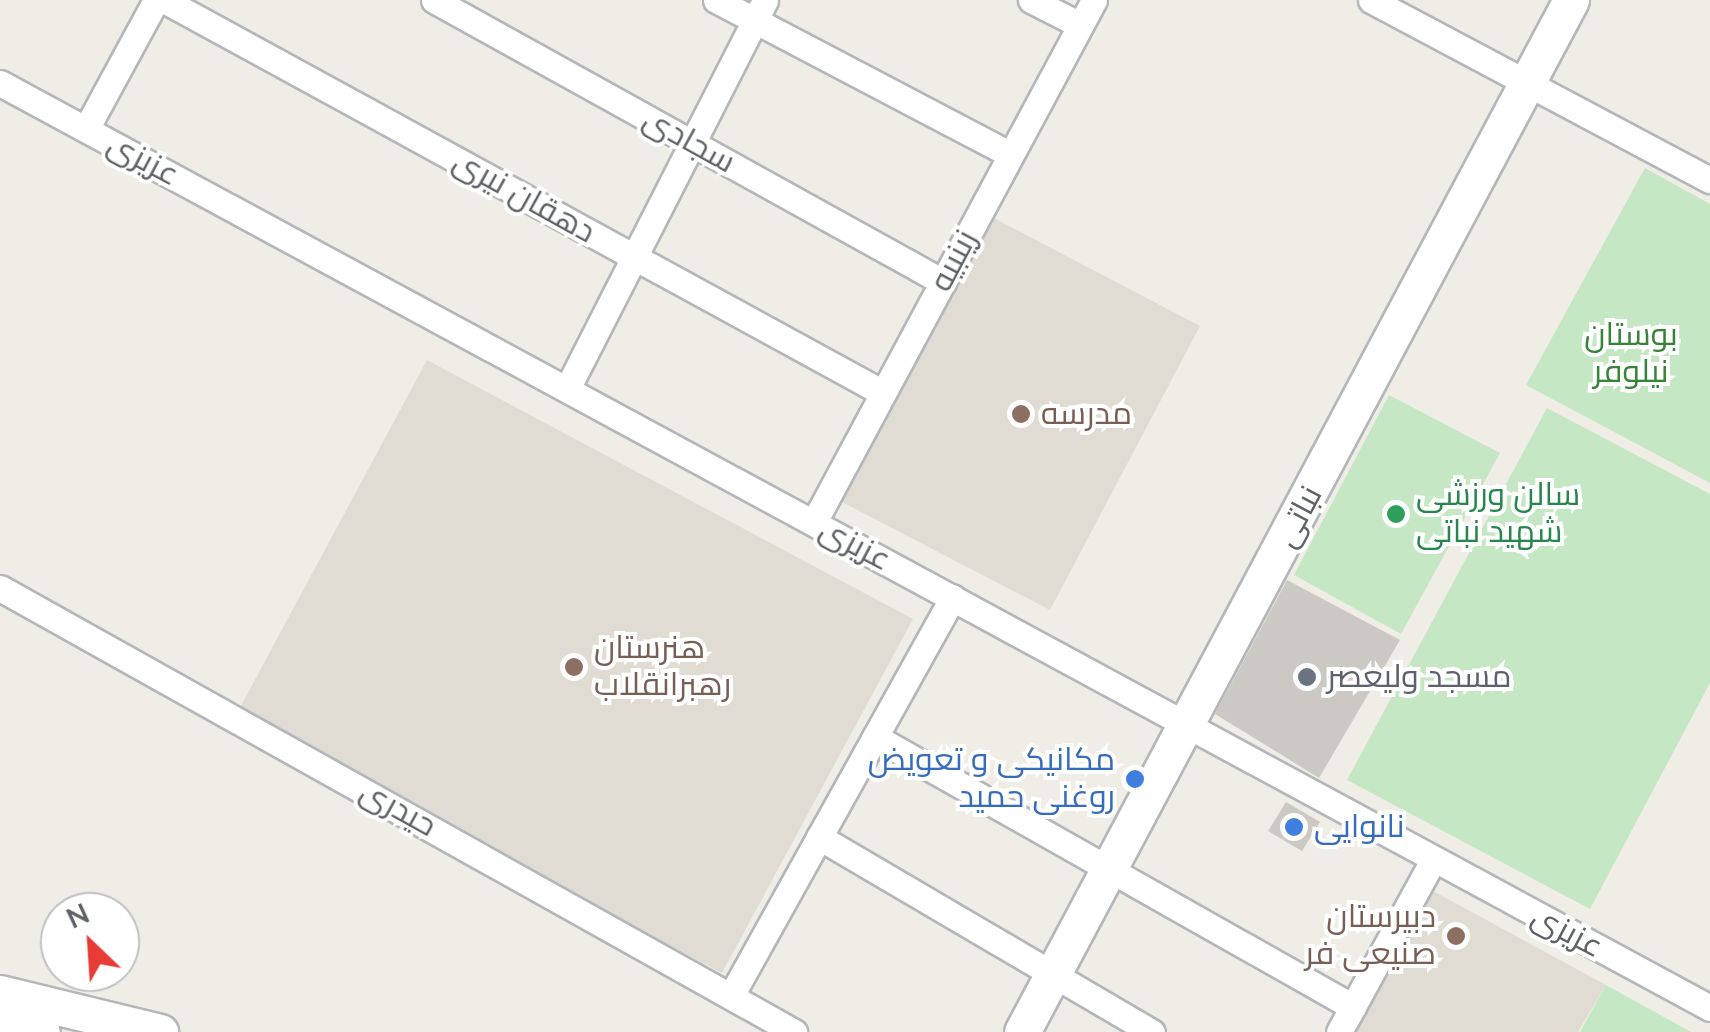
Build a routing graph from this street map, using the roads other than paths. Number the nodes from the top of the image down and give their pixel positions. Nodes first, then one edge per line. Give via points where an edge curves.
1 (156, 0) edge
2 (164, 0) edge
3 (434, 0) edge
4 (716, 0) edge
5 (1031, 0) edge
6 (1094, 0) edge
7 (1372, 0) edge
8 (1571, 0) edge
9 (760, 10) edge
10 (1080, 25) junction
11 (1528, 82) junction
12 (0, 83) edge
13 (86, 129) junction
14 (692, 143) junction
15 (1011, 154) junction
16 (1710, 180) edge
17 (634, 257) junction
18 (943, 282) junction
19 (567, 389) junction
20 (883, 393) junction
21 (814, 522) junction
22 (0, 588) edge
23 (952, 597) junction
24 (1190, 725) junction
25 (874, 737) junction
26 (819, 838) junction
27 (1433, 860) junction
28 (1116, 866) junction
29 (1057, 976) junction
30 (0, 993) edge
31 (732, 994) junction
32 (1353, 1006) junction
33 (1710, 1008) edge
34 (0, 1022) edge
35 (42, 1032) edge
36 (160, 1032) edge
37 (794, 1032) edge
38 (1022, 1032) edge
39 (1152, 1032) edge
40 (1338, 1032) edge

1 - 13 street
2 - 17 street, دهقان نیری
3 - 14 street, سجادی
4 - 9 street
5 - 10 street
6 - 10 street, زینبیه
7 - 11 street
8 - 11 main road, نباتی
9 - 14 street
9 - 15 street
10 - 15 street, زینبیه
11 - 16 street
11 - 24 main road, نباتی
12 - 13 street, عزیزی
13 - 19 street, عزیزی
14 - 17 street
14 - 18 street, سجادی
15 - 18 street, زینبیه
17 - 19 street
17 - 20 street, دهقان نیری
18 - 20 street, زینبیه
19 - 21 street, عزیزی
20 - 21 street, زینبیه
21 - 23 street, عزیزی
22 - 31 street, حیدری
23 - 24 street, عزیزی
23 - 25 street
24 - 27 street, عزیزی
24 - 28 main road, نباتی
25 - 26 street
25 - 28 street
26 - 29 street
26 - 31 street
27 - 32 street
27 - 33 street, عزیزی
28 - 29 main road, نباتی
28 - 32 street
29 - 38 main road, نباتی
29 - 39 street
30 - 36 main road
31 - 37 street, حیدری
32 - 40 street
34 - 35 main road

